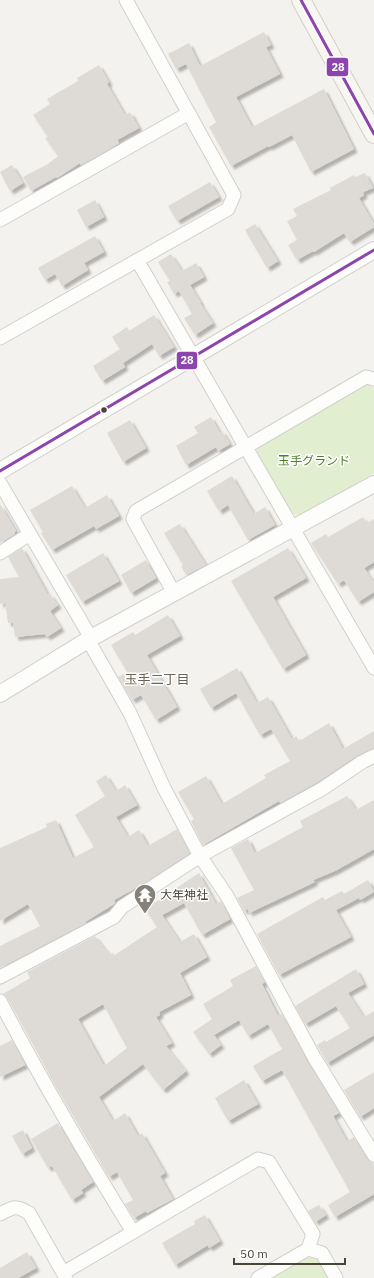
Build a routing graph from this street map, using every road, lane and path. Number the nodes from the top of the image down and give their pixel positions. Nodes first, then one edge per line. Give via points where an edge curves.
1 (126, 0) edge
2 (301, 0) edge
3 (188, 113) junction
4 (374, 134) edge
5 (0, 220) edge
6 (374, 250) edge
7 (137, 260) junction
8 (0, 338) edge
9 (193, 357) junction
10 (374, 379) edge
11 (245, 447) junction
12 (0, 471) edge
13 (0, 483) edge
14 (374, 484) edge
15 (292, 528) junction
16 (30, 534) junction
17 (0, 553) edge
18 (174, 593) junction
19 (91, 638) junction
20 (374, 668) edge
21 (0, 694) edge
22 (374, 756) edge
23 (200, 856) junction
24 (0, 977) edge
25 (0, 1001) edge
26 (374, 1155) edge
27 (0, 1214) edge
28 (133, 1232) junction
29 (308, 1249) junction
30 (65, 1275) edge
31 (258, 1278) edge
32 (336, 1278) edge

1 - 3 street
2 - 4 main road
3 - 5 street
3 - 7 street via 234,195 228,209
6 - 9 street
7 - 8 street
7 - 9 street
9 - 11 street
9 - 12 street
10 - 11 street via 366,377
11 - 15 street
11 - 18 street via 136,511 133,519
13 - 16 street
14 - 15 street
15 - 18 street
15 - 20 street
16 - 17 street
16 - 19 street
18 - 19 street
19 - 21 street
19 - 23 street via 91,645 130,713 164,788
22 - 23 street via 322,789
23 - 24 street via 122,907 114,917
23 - 26 street via 227,896 314,1057
25 - 28 street via 94,1169
27 - 30 street via 13,1207 19,1207 29,1213
28 - 29 street via 258,1159 269,1162 312,1234
28 - 30 street
29 - 31 street
29 - 32 street via 322,1253

